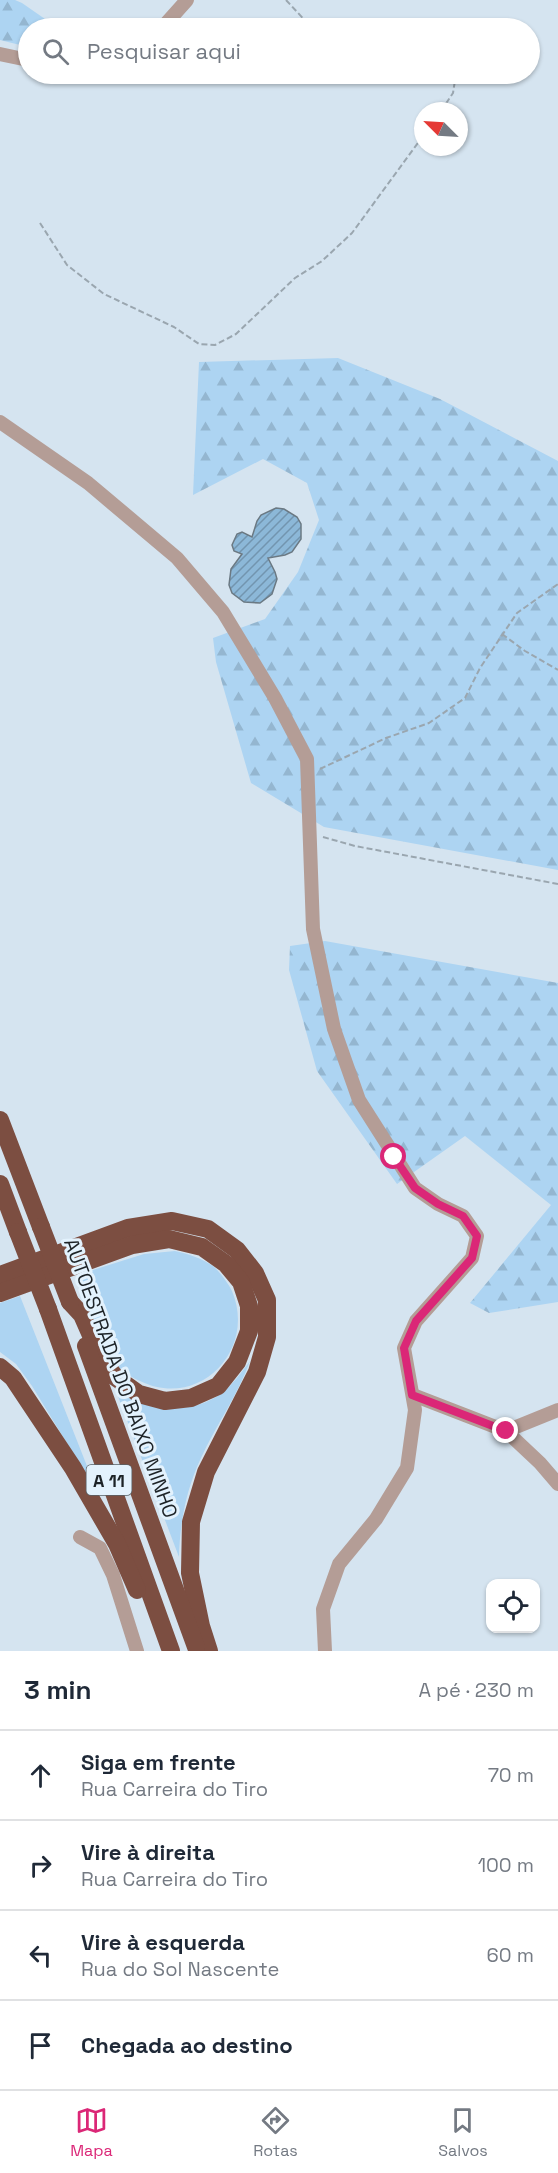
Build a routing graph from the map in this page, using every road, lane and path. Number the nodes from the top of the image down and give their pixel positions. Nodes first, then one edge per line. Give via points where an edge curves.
1 (187, 0) edge
2 (286, 0) edge
3 (171, 18) edge
4 (303, 18) edge
5 (0, 54) edge
6 (18, 58) edge
7 (454, 84) edge
8 (447, 102) edge
9 (414, 148) edge
10 (40, 223) dead end
11 (0, 422) edge
12 (558, 584) edge
13 (502, 634) junction
14 (558, 670) edge
15 (308, 773) junction
16 (310, 834) junction
17 (558, 884) edge
18 (0, 1120) edge
19 (0, 1184) edge
20 (0, 1275) edge
21 (0, 1293) edge
22 (70, 1302) junction
23 (0, 1367) edge
24 (412, 1395) junction
25 (558, 1410) edge
26 (506, 1431) junction
27 (558, 1484) edge
28 (80, 1537) dead end
29 (136, 1651) edge
30 (169, 1651) edge
31 (197, 1651) edge
32 (209, 1651) edge
33 (325, 1651) edge

1 - 3 street
2 - 4 path
5 - 6 street
7 - 8 path
9 - 10 path via 352,233 322,261 295,278 236,334 215,345 199,344 174,327 104,294 67,265
11 - 15 street via 88,483 177,558 223,612 275,698 307,759
12 - 13 path via 517,613
13 - 14 path
13 - 15 path via 465,698 429,723
15 - 16 street
16 - 17 path
16 - 24 street via 313,929 334,1029 359,1100 415,1188 463,1216 477,1236 472,1258 416,1321 404,1348
18 - 22 highway, AUTOESTRADA DO BAIXO MINHO / A 11, bridge
19 - 30 highway, A 11, bridge
20 - 32 highway via 128,1228 172,1221 208,1229 237,1250 255,1273 267,1300 267,1337 257,1372 207,1472 190,1522 190,1573
21 - 22 highway via 132,1245 169,1239 202,1247 226,1264 241,1282 249,1306 249,1331 237,1362 218,1386 191,1398 165,1401 139,1394 115,1377 100,1356 82,1315
22 - 31 highway, AUTOESTRADA DO BAIXO MINHO / A 11
23 - 30 highway via 13,1378 79,1477
24 - 26 street
24 - 33 street via 415,1410 407,1468 376,1519 339,1564 323,1609
25 - 26 street
26 - 27 street
28 - 29 street via 100,1548 109,1566

